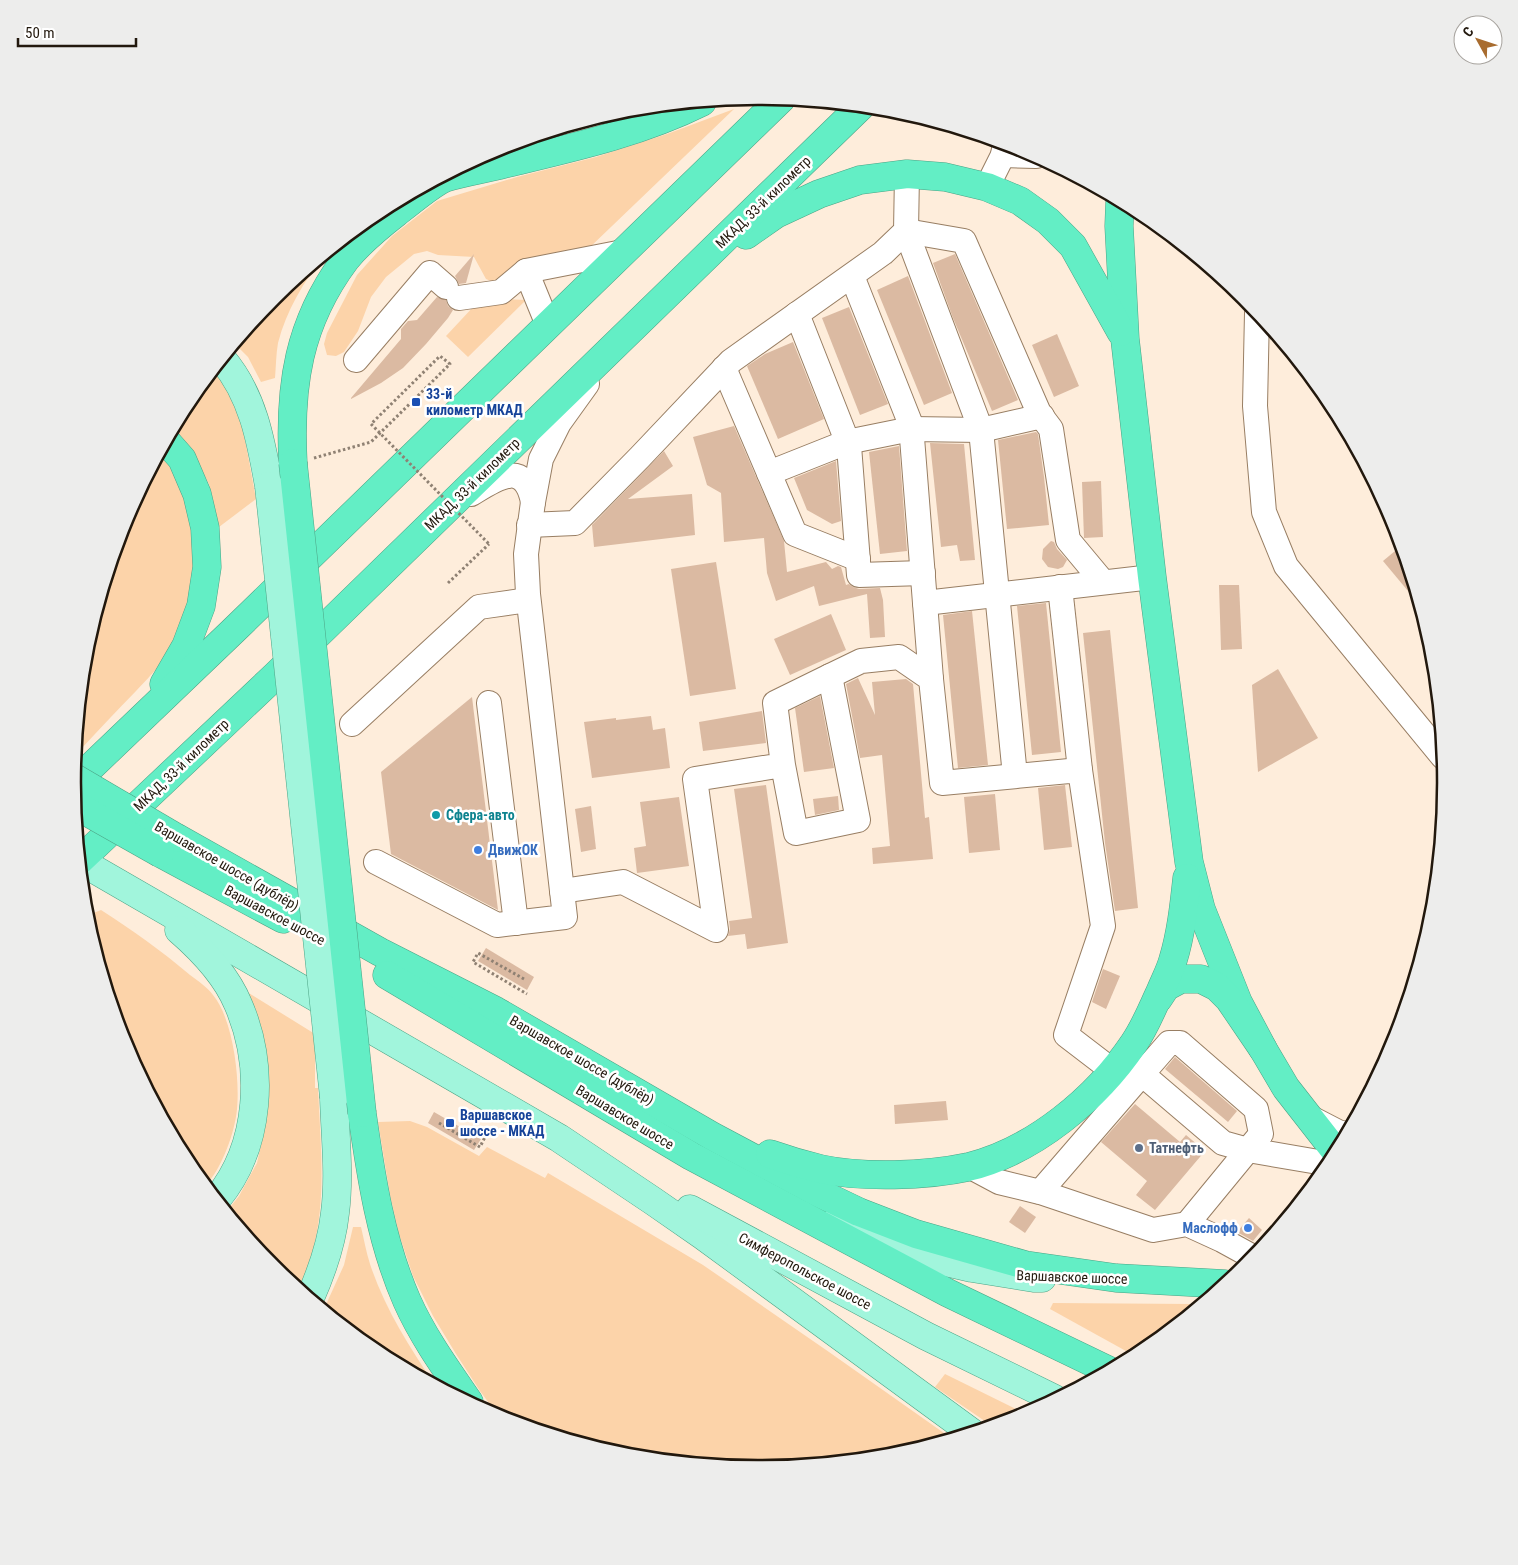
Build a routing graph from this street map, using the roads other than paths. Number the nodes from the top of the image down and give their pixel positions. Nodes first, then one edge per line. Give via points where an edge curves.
1 (774, 105) edge
2 (686, 109) edge
3 (855, 112) edge
4 (1003, 151) edge
5 (461, 174) edge
6 (907, 174) junction
7 (987, 187) junction
8 (406, 204) edge
9 (1120, 209) edge
10 (906, 231) junction
11 (623, 252) junction
12 (526, 271) junction
13 (852, 276) junction
14 (651, 310) junction
15 (797, 314) junction
16 (1257, 323) edge
17 (548, 325) junction
18 (624, 337) junction
19 (1125, 339) junction
20 (356, 360) dead end
21 (226, 364) edge
22 (724, 368) junction
23 (1042, 416) junction
24 (911, 429) junction
25 (981, 430) junction
26 (847, 442) junction
27 (171, 447) edge
28 (769, 473) junction
29 (531, 513) junction
30 (421, 534) junction
31 (858, 560) junction
32 (923, 573) junction
33 (1152, 577) junction
34 (1103, 582) junction
35 (1060, 587) junction
36 (997, 595) junction
37 (528, 600) junction
38 (925, 603) junction
39 (830, 676) junction
40 (931, 679) junction
41 (489, 703) dead end
42 (352, 724) dead end
43 (1435, 748) edge
44 (105, 754) junction
45 (783, 765) junction
46 (1080, 770) junction
47 (81, 776) edge
48 (1015, 776) junction
49 (81, 783) edge
50 (82, 808) edge
51 (168, 845) junction
52 (86, 856) edge
53 (86, 862) edge
54 (376, 862) dead end
55 (1189, 862) junction
56 (125, 887) junction
57 (562, 891) junction
58 (516, 923) junction
59 (1154, 1004) junction
60 (1263, 1049) junction
61 (1113, 1071) junction
62 (1142, 1074) junction
63 (1306, 1116) junction
64 (1339, 1132) edge
65 (712, 1136) junction
66 (559, 1138) junction
67 (1331, 1146) edge
68 (1248, 1150) junction
69 (691, 1156) junction
70 (759, 1161) junction
71 (1321, 1162) edge
72 (969, 1166) junction
73 (1040, 1192) junction
74 (221, 1195) edge
75 (833, 1220) junction
76 (1187, 1224) junction
77 (1246, 1253) edge
78 (904, 1270) junction
79 (1116, 1278) junction
80 (1215, 1283) edge
81 (313, 1292) edge
82 (1101, 1367) edge
83 (462, 1391) edge
84 (1047, 1395) edge
85 (965, 1428) edge

1 - 11 highway
2 - 5 highway via 596,142
3 - 14 highway, МКАД, 33-й километр
4 - 7 street
6 - 7 highway via 945,177
6 - 10 street
6 - 14 highway via 860,180 776,214 717,254
7 - 19 highway via 1020,201 1048,221 1074,246
8 - 83 highway, bridge via 374,230 347,258 326,288 310,320 299,355 294,392 293,463 369,1165 394,1269 424,1334
9 - 19 highway
10 - 13 street via 883,254
10 - 23 street via 964,241
10 - 25 street
11 - 12 street
11 - 17 highway
12 - 17 street
12 - 20 street via 501,292 452,293 430,273
13 - 15 street
13 - 24 street
14 - 18 highway, МКАД, 33-й километр
15 - 22 street via 730,360
15 - 26 street
16 - 43 street via 1255,406 1264,512 1286,566
17 - 44 highway
18 - 29 street via 559,423 541,459
18 - 30 highway, МКАД, 33-й километр
19 - 33 highway
21 - 81 main road, bridge via 245,395 255,420 269,486 334,1097 335,1213 329,1246
22 - 28 street
22 - 29 street via 574,523
23 - 25 street
23 - 34 street via 1051,429 1068,540
24 - 25 street
24 - 26 street
24 - 32 street
25 - 36 street
26 - 28 street
26 - 31 street
27 - 44 highway via 182,459 198,494 205,528 206,567 201,606 186,646 162,686
28 - 31 street via 795,534
29 - 30 street via 530,489 523,479 511,475 496,479 463,499
29 - 37 street via 526,554
30 - 52 highway, МКАД, 33-й километр
31 - 32 street via 859,575
32 - 38 street
33 - 34 street
33 - 55 highway
34 - 35 street
35 - 36 street
35 - 46 street
36 - 38 street
36 - 48 street
37 - 42 street via 479,607
37 - 57 street
38 - 40 street
39 - 40 street via 861,661 899,657
39 - 45 street via 775,703
39 - 45 street via 858,820 796,833
40 - 48 street via 942,783
41 - 58 street
44 - 47 highway
45 - 57 street via 695,779 716,930 623,882
46 - 48 street
46 - 61 street via 1102,926 1066,1035
49 - 51 highway, Варшавское шоссе (дублёр), bridge
50 - 51 highway, Варшавское шоссе, bridge
51 - 65 highway, Варшавское шоссе (дублёр) via 496,1011
51 - 69 highway, Варшавское шоссе
53 - 56 main road
54 - 58 street via 497,925
55 - 59 highway via 1173,962
55 - 60 highway via 1201,909 1238,1002
56 - 66 main road
56 - 74 main road via 161,913 196,945 221,974 238,1003 248,1032 254,1064 252,1124 243,1157
57 - 58 street via 565,917
59 - 60 highway via 1166,987 1180,979 1201,980 1217,987 1229,999
59 - 61 highway via 1135,1042
60 - 63 highway
61 - 72 highway via 1086,1100 1060,1121 1003,1154
62 - 68 street via 1223,1143
62 - 68 street via 1168,1043 1180,1043 1256,1109 1261,1134
62 - 73 street
63 - 64 street
63 - 67 highway
65 - 70 highway, Варшавское шоссе (дублёр)
65 - 72 highway via 822,1169 902,1174
66 - 84 main road, Симферопольское шоссе via 926,1336
66 - 85 main road via 702,1235
68 - 71 street
68 - 76 street
69 - 75 main road, Варшавское шоссе
69 - 78 highway
70 - 75 street
70 - 79 highway, Варшавское шоссе (дублёр) via 859,1212 916,1234 1026,1264
72 - 73 street via 999,1182
73 - 76 street via 1153,1230
75 - 78 street
75 - 79 main road, Варшавское шоссе via 920,1256 972,1268 1034,1278
76 - 77 street
78 - 82 highway
79 - 80 highway, Варшавское шоссе

